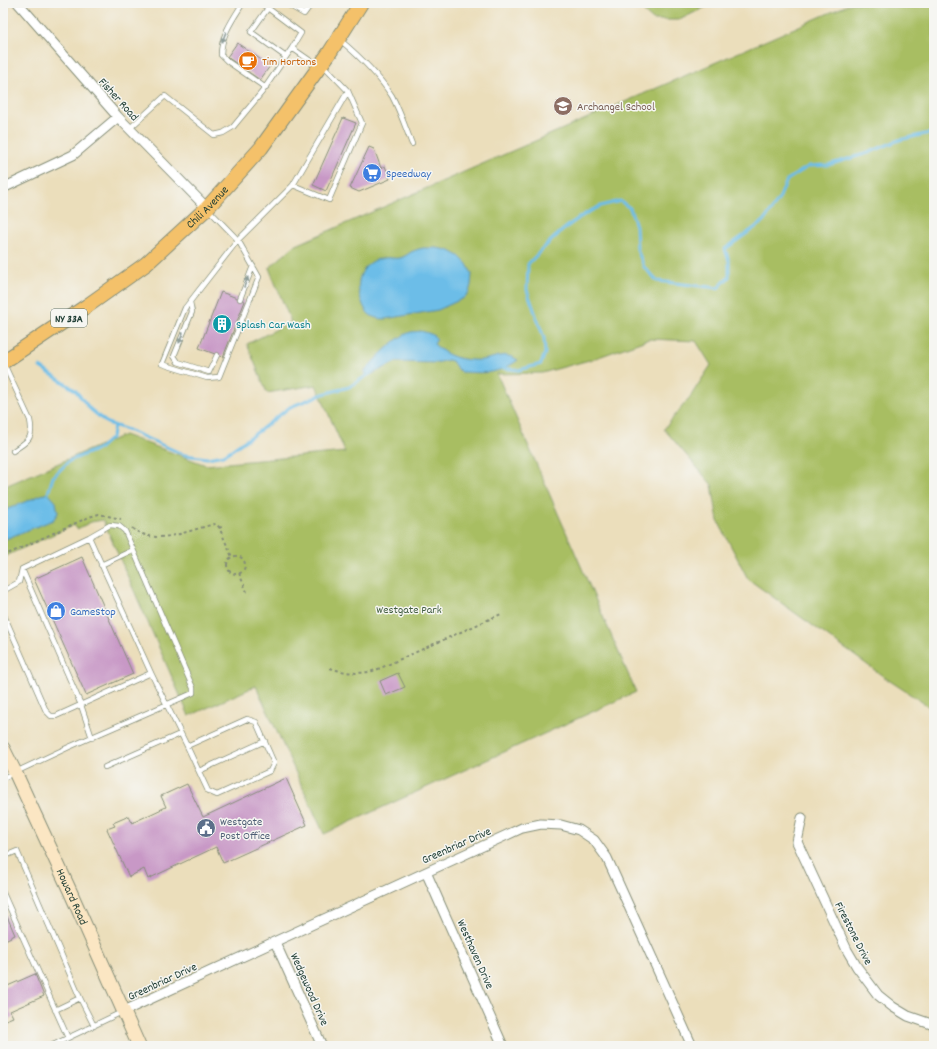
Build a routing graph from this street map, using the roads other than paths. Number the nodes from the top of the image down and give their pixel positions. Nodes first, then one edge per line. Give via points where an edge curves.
1 (18, 3) edge
2 (243, 3) edge
3 (261, 3) edge
4 (286, 3) edge
5 (312, 3) edge
6 (355, 5) edge
7 (268, 8) junction
8 (338, 39) junction
9 (292, 48) junction
10 (286, 57) junction
11 (320, 65) junction
12 (266, 88) junction
13 (348, 91) junction
14 (118, 117) junction
15 (129, 129) junction
16 (412, 144) dead end
17 (293, 185) junction
18 (3, 188) edge
19 (207, 208) junction
20 (238, 240) junction
21 (253, 266) junction
22 (240, 299) dead end
23 (190, 302) junction
24 (217, 355) dead end
25 (3, 362) edge
26 (13, 451) dead end
27 (89, 538) junction
28 (133, 550) junction
29 (101, 565) junction
30 (22, 569) junction
31 (3, 591) edge
32 (3, 614) edge
33 (151, 673) junction
34 (81, 705) junction
35 (166, 705) junction
36 (180, 734) junction
37 (92, 738) junction
38 (265, 741) junction
39 (187, 746) junction
40 (3, 748) edge
41 (105, 767) dead end
42 (15, 772) junction
43 (199, 772) junction
44 (3, 778) edge
45 (802, 818) dead end
46 (3, 857) edge
47 (426, 872) junction
48 (3, 893) edge
49 (276, 942) junction
50 (80, 998) junction
51 (56, 1010) junction
52 (124, 1011) junction
53 (934, 1025) edge
54 (94, 1026) junction
55 (68, 1038) junction
56 (51, 1046) edge
57 (139, 1046) edge
58 (322, 1046) edge
59 (503, 1046) edge
60 (692, 1046) edge

1 - 14 street, Fisher Road
2 -> 12 lane via 228,26 221,46 221,55
3 - 7 lane
4 - 5 lane via 304,14
6 - 8 main road, Chili Avenue / NY 33A
7 - 9 lane via 301,33
7 - 10 lane via 250,32
8 - 11 main road, Chili Avenue / NY 33A
8 - 16 lane via 360,56 392,97
9 - 10 lane
9 - 11 lane
10 - 12 lane
11 - 13 lane
11 - 19 main road, Chili Avenue / NY 33A via 260,148
12 - 15 lane via 233,127 223,133 214,134 166,96
13 - 17 lane
13 - 17 lane via 362,123 329,200
14 - 15 street, Fisher Road
14 - 18 street via 73,156
15 - 19 street, Fisher Road
17 - 20 lane
19 - 20 lane
19 - 25 main road, Chili Avenue / NY 33A via 146,264
20 - 21 lane
20 - 23 lane
22 -> 21 lane
21 - 23 lane via 259,277 218,377 207,378 162,364 185,308
23 -> 24 lane via 192,312 174,356 178,362 209,372
25 - 26 lane via 30,420 32,430 29,439
27 - 28 lane via 110,525 119,526 125,531
27 - 29 lane
27 - 30 lane
28 - 29 lane
28 - 35 lane via 193,688 193,693
29 - 33 lane
30 - 31 lane via 19,582
30 - 34 lane
32 - 34 lane via 46,711 51,716 56,716
33 - 34 lane
33 - 35 lane
34 - 37 lane
35 - 36 lane
35 - 37 lane
36 - 39 lane
36 - 41 lane
37 - 42 lane
38 - 39 lane via 256,722 247,719
38 - 43 lane
38 - 43 lane via 274,763 270,771 217,795 208,791
39 - 43 lane
40 - 42 main road, Howard Road
42 - 44 lane
42 - 52 main road, Howard Road
45 - 53 street, Firestone Drive via 797,842 857,967 878,995 892,1007
46 - 50 lane via 17,851
47 - 49 street, Greenbriar Drive
47 - 59 street, Westhaven Drive
47 - 60 street, Greenbriar Drive via 522,828 541,824 561,825 579,830 594,840 607,858
48 - 51 lane
49 - 52 street, Greenbriar Drive
49 - 58 street, Wedgewood Drive
50 - 51 lane
50 - 54 lane
51 - 55 lane
52 - 54 lane
52 - 57 main road, Howard Road
54 - 55 lane
55 - 56 lane

